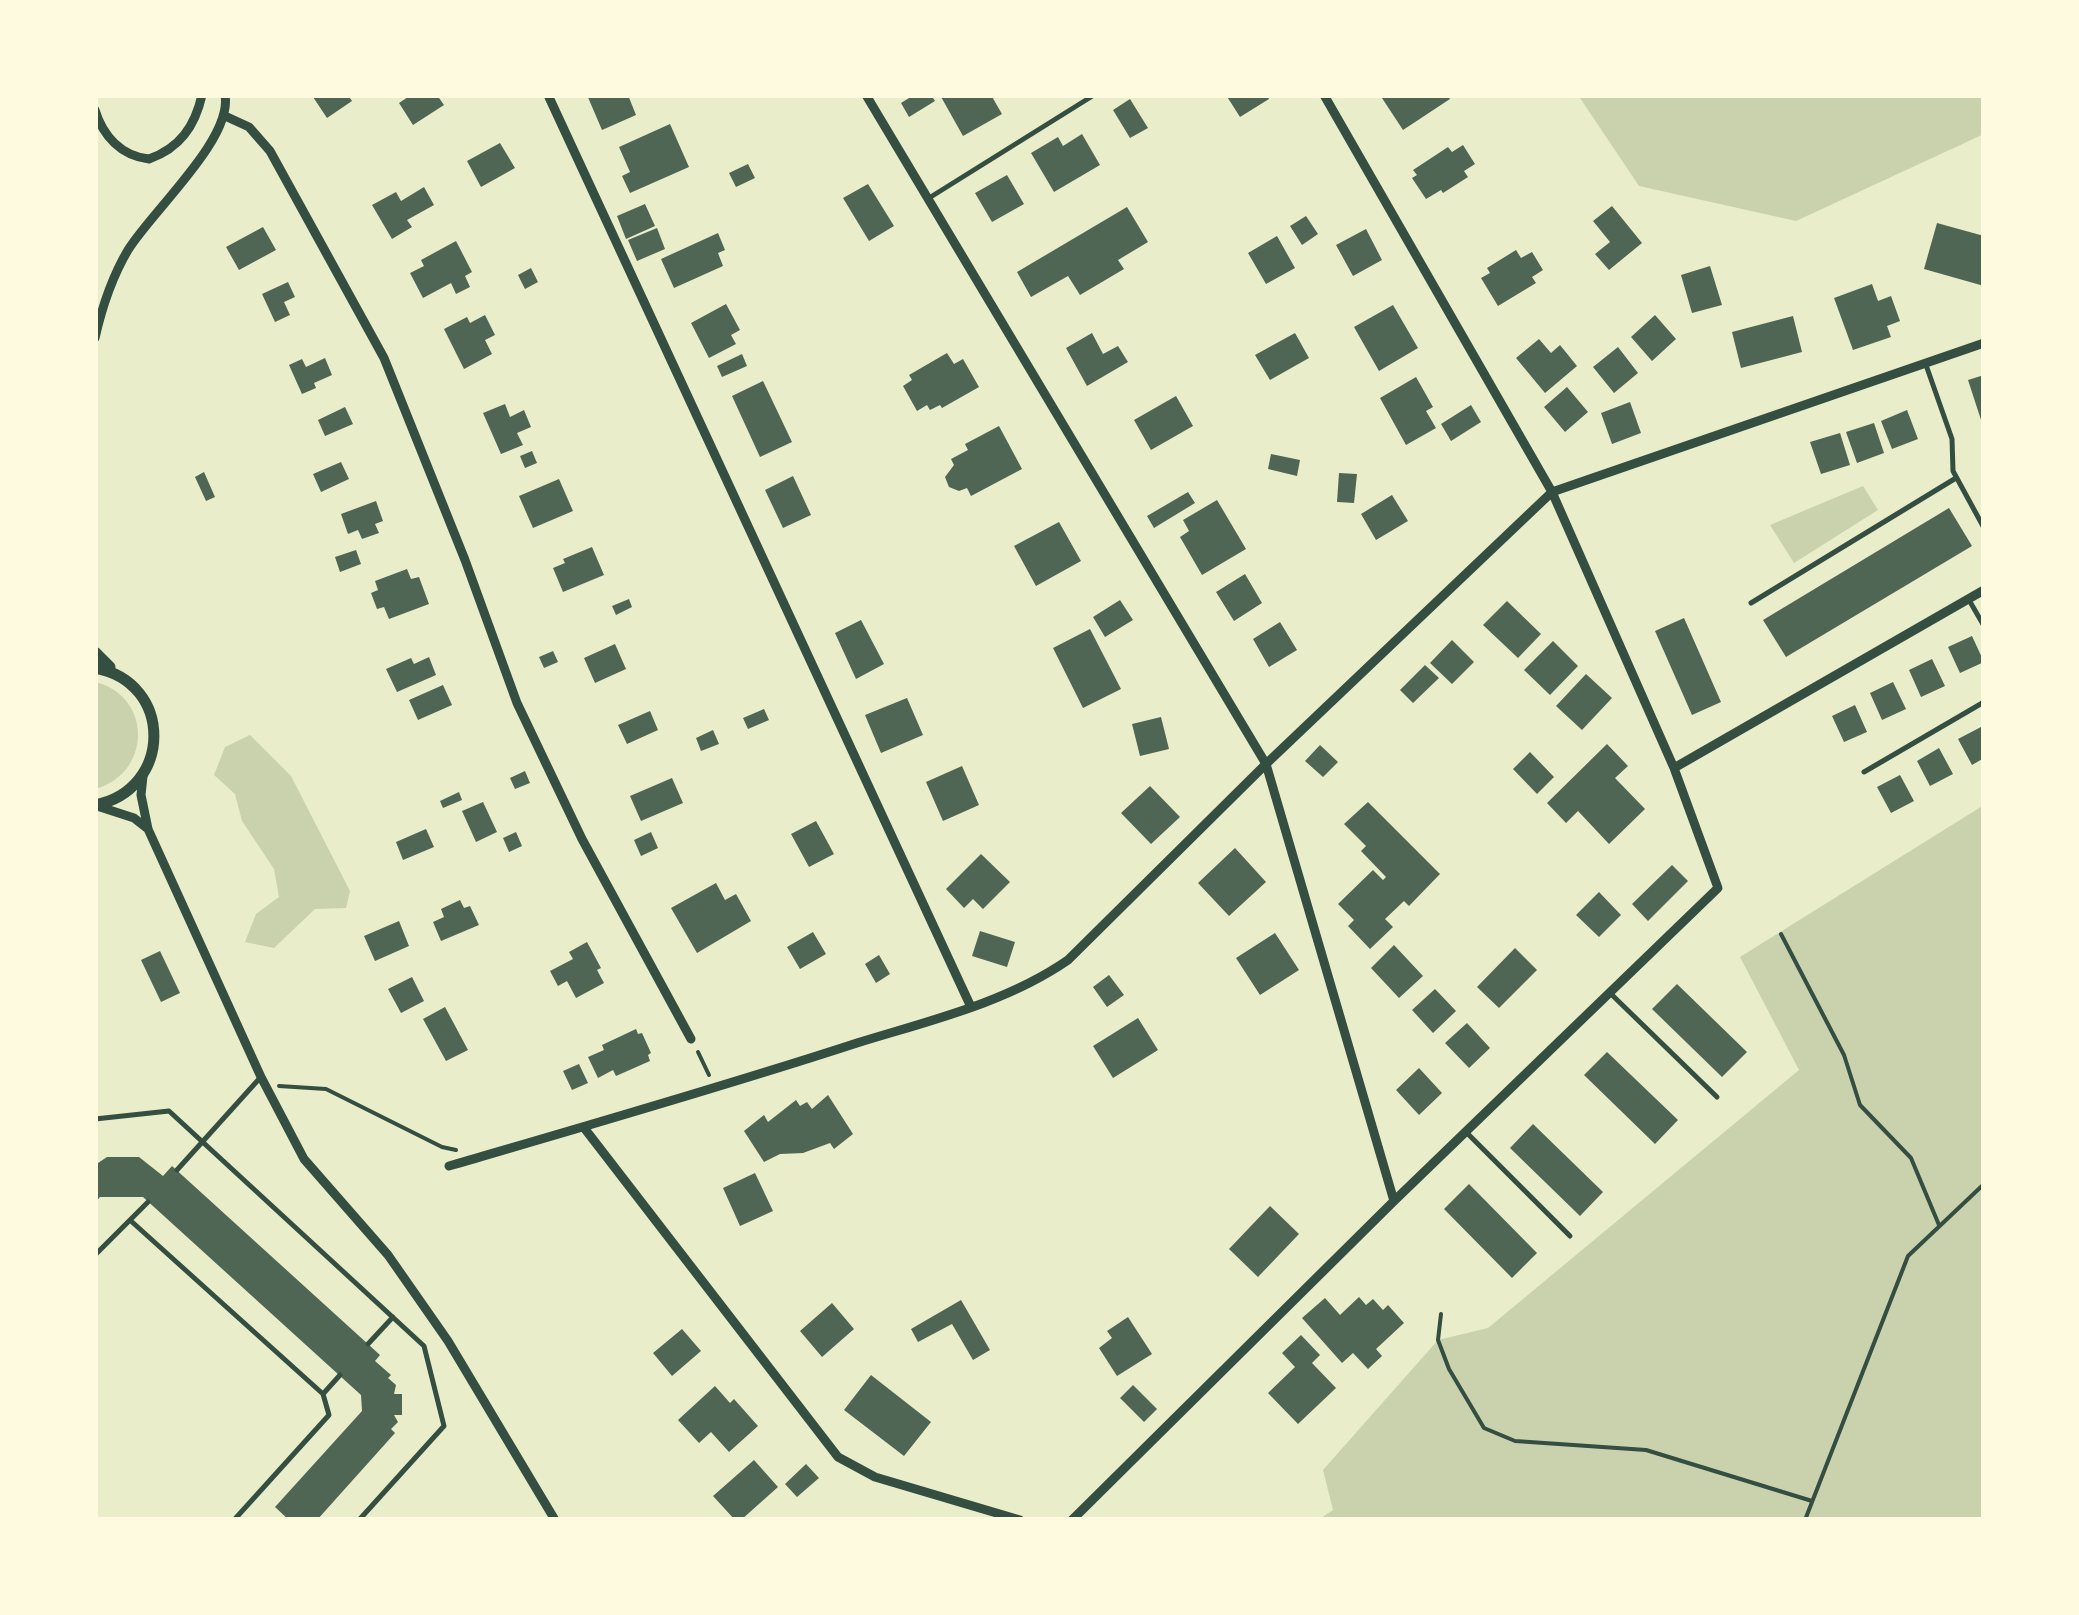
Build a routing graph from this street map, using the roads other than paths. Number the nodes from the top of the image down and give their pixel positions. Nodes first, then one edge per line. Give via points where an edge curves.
1 (202, 95) edge
2 (226, 95) edge
3 (548, 95) edge
4 (866, 95) edge
5 (1094, 95) edge
6 (1324, 95) edge
7 (95, 110) edge
8 (225, 116) junction
9 (926, 200) junction
10 (95, 338) edge
11 (1984, 343) edge
12 (1926, 365) junction
13 (1956, 478) junction
14 (1552, 492) junction
15 (1984, 528) edge
16 (1984, 590) edge
17 (1969, 600) junction
18 (1751, 603) dead end
19 (1984, 626) edge
20 (95, 652) edge
21 (95, 668) edge
22 (121, 676) junction
23 (1984, 702) edge
24 (1266, 764) junction
25 (1674, 768) junction
26 (1864, 772) dead end
27 (143, 776) junction
28 (95, 805) edge
29 (148, 829) junction
30 (1610, 993) junction
31 (971, 1007) junction
32 (691, 1039) road end
33 (263, 1081) junction
34 (1717, 1096) dead end
35 (95, 1118) edge
36 (585, 1129) junction
37 (1466, 1132) junction
38 (202, 1142) junction
39 (450, 1166) dead end
40 (176, 1170) dead end
41 (1394, 1201) junction
42 (148, 1202) dead end
43 (131, 1221) junction
44 (1570, 1236) dead end
45 (95, 1255) edge
46 (393, 1317) junction
47 (368, 1344) dead end
48 (340, 1376) dead end
49 (323, 1394) junction
50 (234, 1520) edge
51 (359, 1520) edge
52 (554, 1520) edge
53 (1020, 1520) edge
54 (1072, 1520) edge

1 - 7 street via 187,133 149,159 115,145
2 - 8 street
3 - 31 street
4 - 9 street
5 - 9 lane
6 - 14 street
8 - 10 street via 127,252
8 - 32 street via 248,127 270,151 384,358 516,703
9 - 24 street
11 - 12 street
12 - 13 lane via 1952,438
12 - 14 street
13 - 15 lane
13 - 18 lane
14 - 24 street
14 - 25 street
16 - 17 street
17 - 19 lane
17 - 25 street
20 - 22 street
21 - 22 street
22 - 27 street via 150,710 155,732
23 - 26 lane
24 - 31 street via 1068,960
24 - 41 street
25 - 30 street via 1718,888
27 - 28 street via 127,792
27 - 29 street
28 - 29 street
29 - 33 street
30 - 34 lane
30 - 37 street
31 - 36 street
33 - 38 lane
33 - 52 street via 304,1160 388,1255 448,1340
35 - 38 lane via 169,1111
36 - 39 street
36 - 53 street via 838,1457 875,1477
37 - 41 street
37 - 44 lane
38 - 40 lane
38 - 46 lane
41 - 54 street
42 - 43 lane
43 - 45 lane
43 - 49 lane
46 - 47 lane
46 - 51 lane via 424,1346 444,1426
48 - 49 lane
49 - 50 lane via 329,1415

